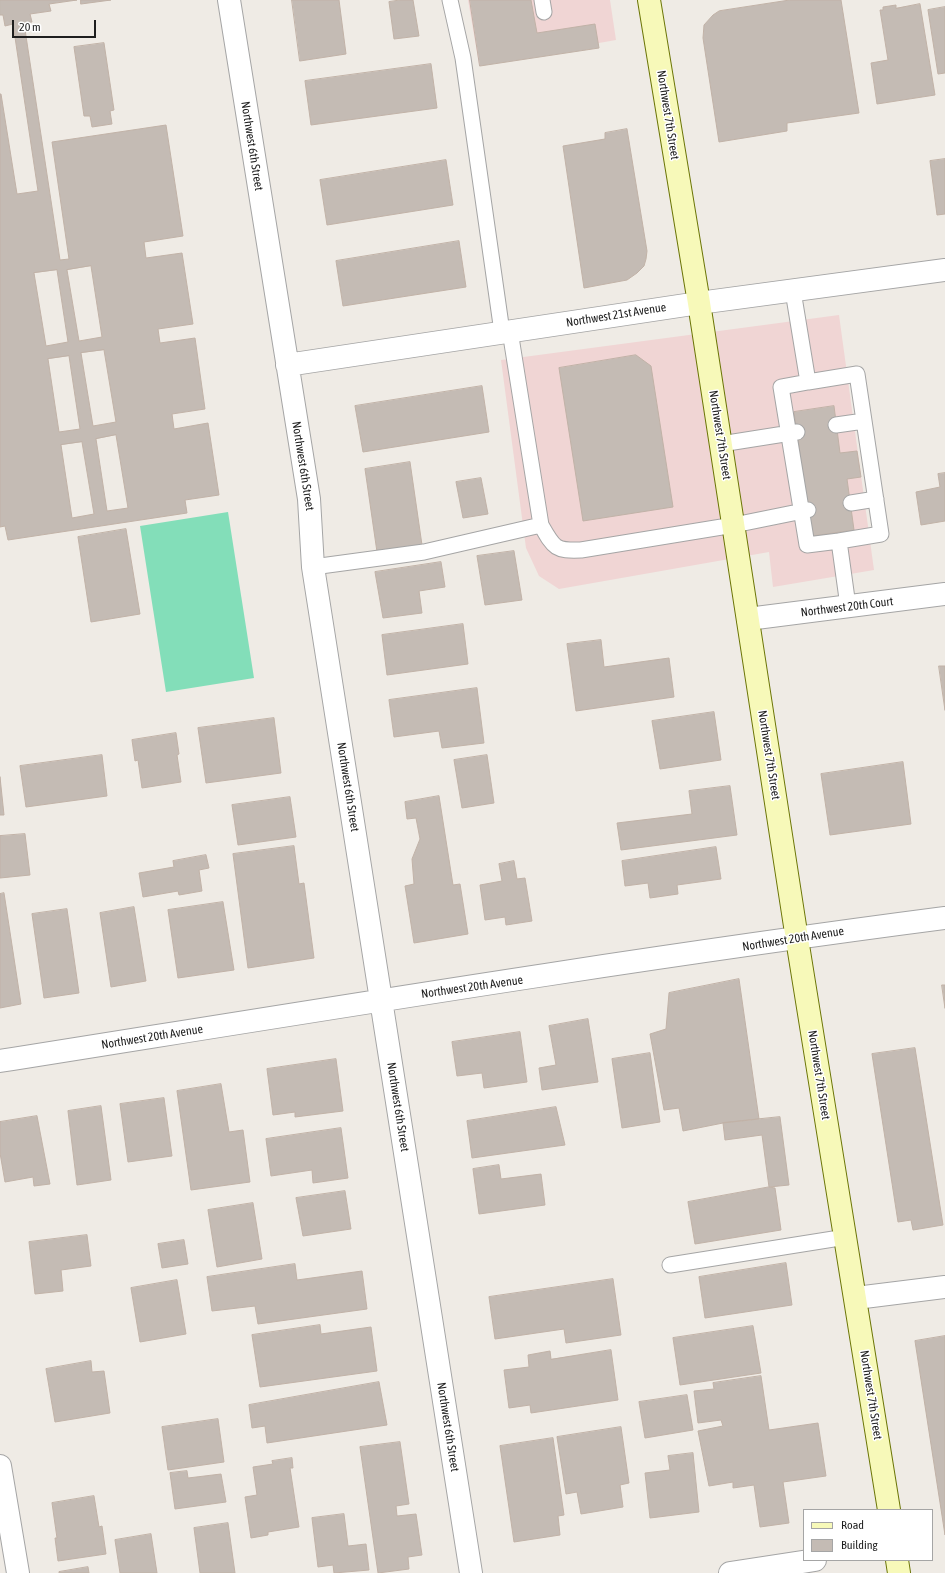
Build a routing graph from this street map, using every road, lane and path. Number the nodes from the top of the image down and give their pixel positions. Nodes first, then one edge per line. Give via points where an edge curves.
1 (228, 0) edge
2 (450, 0) edge
3 (649, 0) edge
4 (945, 270) edge
5 (794, 291) junction
6 (699, 303) junction
7 (506, 332) junction
8 (287, 365) junction
9 (808, 382) junction
10 (864, 421) junction
11 (836, 425) dead end
12 (792, 433) junction
13 (721, 444) junction
14 (876, 500) junction
15 (851, 503) dead end
16 (805, 511) junction
17 (542, 525) junction
18 (734, 525) junction
19 (839, 541) junction
20 (313, 567) junction
21 (945, 594) edge
22 (848, 606) junction
23 (748, 619) junction
24 (945, 918) edge
25 (797, 938) junction
26 (381, 1000) junction
27 (0, 1061) edge
28 (846, 1237) junction
29 (670, 1265) dead end
30 (945, 1287) edge
31 (856, 1298) junction
32 (0, 1466) edge
33 (889, 1509) edge
34 (808, 1561) edge
35 (897, 1561) edge
36 (18, 1573) edge
37 (471, 1573) edge
38 (730, 1573) edge
39 (899, 1573) edge

1 - 8 street, Northwest 6th Street
2 - 7 lane via 463,58
3 - 6 main road, Northwest 7th Street
4 - 5 street, Northwest 21st Avenue
5 - 6 street, Northwest 21st Avenue
5 - 9 lane
6 - 7 street, Northwest 21st Avenue
6 - 13 main road, Northwest 7th Street
7 - 8 street, Northwest 21st Avenue
7 - 17 lane
8 - 20 street, Northwest 6th Street via 309,499
9 - 10 lane via 857,374
9 - 12 lane via 781,387
10 - 11 lane
10 - 14 lane
12 - 13 lane
12 - 16 lane
13 - 18 main road, Northwest 7th Street
14 - 15 lane
14 - 19 lane via 881,534
16 - 18 lane
16 - 19 lane via 807,545
17 - 18 lane via 551,543 564,551
17 - 20 lane via 424,552
18 - 23 main road, Northwest 7th Street
19 - 22 lane
20 - 26 street, Northwest 6th Street
21 - 22 street, Northwest 20th Court
22 - 23 street, Northwest 20th Court
23 - 25 main road, Northwest 7th Street
24 - 25 street, Northwest 20th Avenue
25 - 26 street, Northwest 20th Avenue
25 - 28 main road, Northwest 7th Street
26 - 27 street, Northwest 20th Avenue
26 - 37 street, Northwest 6th Street
28 - 29 lane
28 - 31 main road, Northwest 7th Street
30 - 31 street
31 - 33 main road, Northwest 7th Street
32 - 36 street
34 - 38 street
35 - 39 main road

